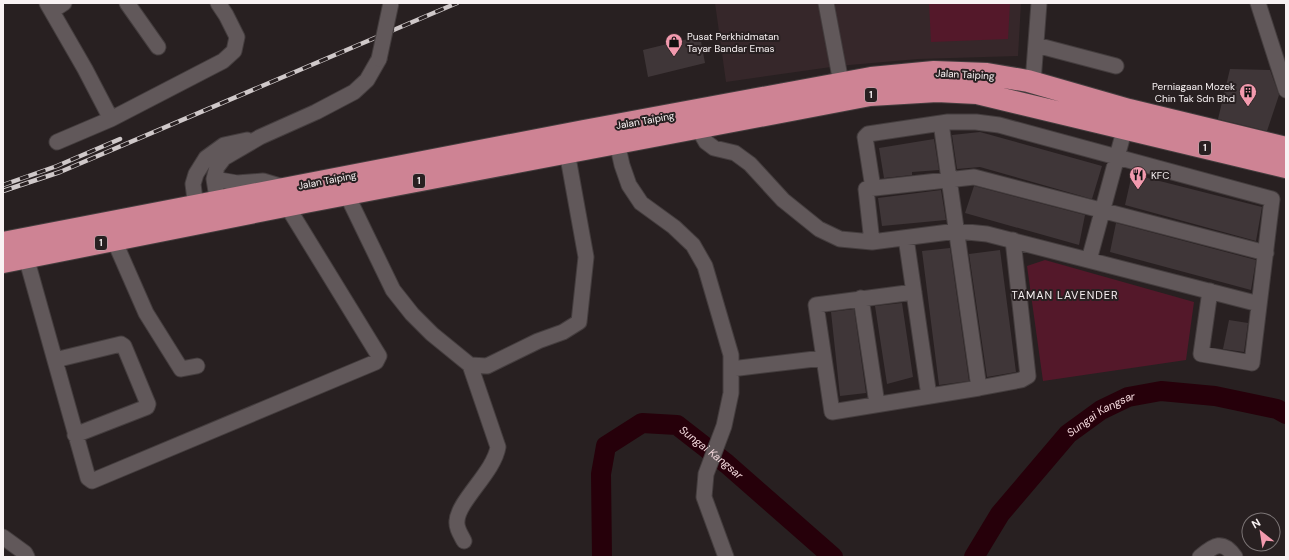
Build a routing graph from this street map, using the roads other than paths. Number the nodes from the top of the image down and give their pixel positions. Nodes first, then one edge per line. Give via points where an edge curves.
1 (127, 3) edge
2 (218, 3) edge
3 (391, 3) edge
4 (826, 3) edge
5 (1039, 3) edge
6 (1258, 3) edge
7 (54, 6) edge
8 (1036, 45) junction
9 (158, 47) dead end
10 (1116, 66) dead end
11 (1033, 82) junction
12 (1286, 90) edge
13 (843, 92) junction
14 (111, 119) junction
15 (1127, 119) junction
16 (941, 123) junction
17 (698, 128) junction
18 (616, 134) junction
19 (260, 137) junction
20 (57, 142) dead end
21 (1286, 148) edge
22 (567, 152) junction
23 (1118, 158) junction
24 (1286, 167) edge
25 (214, 179) junction
26 (950, 180) junction
27 (873, 188) junction
28 (346, 195) junction
29 (288, 197) junction
30 (219, 210) junction
31 (1103, 210) junction
32 (197, 215) junction
33 (957, 231) junction
34 (906, 238) junction
35 (114, 240) junction
36 (1013, 240) junction
37 (872, 242) junction
38 (3, 243) edge
39 (1266, 253) junction
40 (26, 257) junction
41 (1089, 260) junction
42 (3, 262) edge
43 (1210, 291) junction
44 (914, 292) junction
45 (862, 298) junction
46 (1259, 304) junction
47 (823, 358) junction
48 (55, 360) junction
49 (470, 365) junction
50 (197, 366) dead end
51 (731, 369) junction
52 (979, 388) junction
53 (929, 396) junction
54 (877, 404) junction
55 (75, 435) junction
56 (3, 537) edge
57 (464, 541) dead end
58 (27, 557) edge
59 (726, 557) edge
60 (1200, 557) edge
61 (1235, 557) edge

1 - 9 street
2 - 14 street via 237,37 234,52 223,61
3 - 19 street, bridge via 380,59 367,80 354,92
4 - 13 street
5 - 8 street
6 - 12 street
7 - 14 street
8 - 10 street
8 - 11 street
11 - 13 highway, Jalan Taiping / 1 via 987,74 934,72 871,78
11 - 15 highway, Jalan Taiping / 1
13 - 15 highway, Jalan Taiping / 1 via 977,93
13 - 17 highway, Jalan Taiping / 1
13 - 18 highway, Jalan Taiping / 1
14 - 20 street
15 - 21 highway, Jalan Taiping / 1
15 - 23 street
15 - 24 highway, Jalan Taiping / 1
16 - 23 street via 976,122 999,126
16 - 26 street
16 - 27 street via 872,133 865,137
17 - 18 highway, Jalan Taiping / 1
17 - 37 street via 706,142 714,148 735,153 750,164 782,200 819,229 840,239
18 - 22 highway, Jalan Taiping / 1
18 - 29 highway, Jalan Taiping / 1
18 - 51 street via 629,185 641,203 674,227 693,245 705,266 731,355
19 - 25 street via 224,158 217,167
19 - 32 street via 224,145 206,158 193,184
22 - 28 highway, Jalan Taiping / 1
22 - 49 street via 586,257 579,322 563,332 487,366
23 - 31 street
23 - 39 street via 1272,199
25 - 29 street via 236,183 263,181
25 - 30 street
26 - 27 street
26 - 31 street via 974,177
26 - 33 street
27 - 37 street via 866,189
28 - 29 highway, Jalan Taiping / 1
28 - 49 street via 393,290 417,319
29 - 30 highway, Jalan Taiping / 1
29 - 55 street via 379,356 376,362 92,481 88,478
30 - 32 highway, Jalan Taiping / 1
31 - 39 street
31 - 41 street
32 - 35 highway, Jalan Taiping / 1
32 - 38 highway, Jalan Taiping / 1
33 - 34 street
33 - 36 street
33 - 52 street
34 - 37 street
34 - 44 street
35 - 40 highway, Jalan Taiping / 1
35 - 50 street via 146,313 181,369
36 - 41 street
36 - 52 street via 1028,376 1021,380
39 - 46 street
40 - 42 highway, Jalan Taiping / 1
40 - 48 street
41 - 43 street
43 - 46 street
43 - 46 street via 1201,354 1252,363
44 - 45 street
44 - 53 street
45 - 47 street via 816,305
45 - 54 street
47 - 51 street
47 - 54 street via 832,412
48 - 55 street
48 - 55 street via 121,344 148,404
49 - 57 street via 498,447 494,460 458,516 458,528
51 - 59 street via 732,393 724,426 706,474 704,497
52 - 53 street
53 - 54 street
56 - 58 street
60 - 61 street via 1216,545 1229,549

